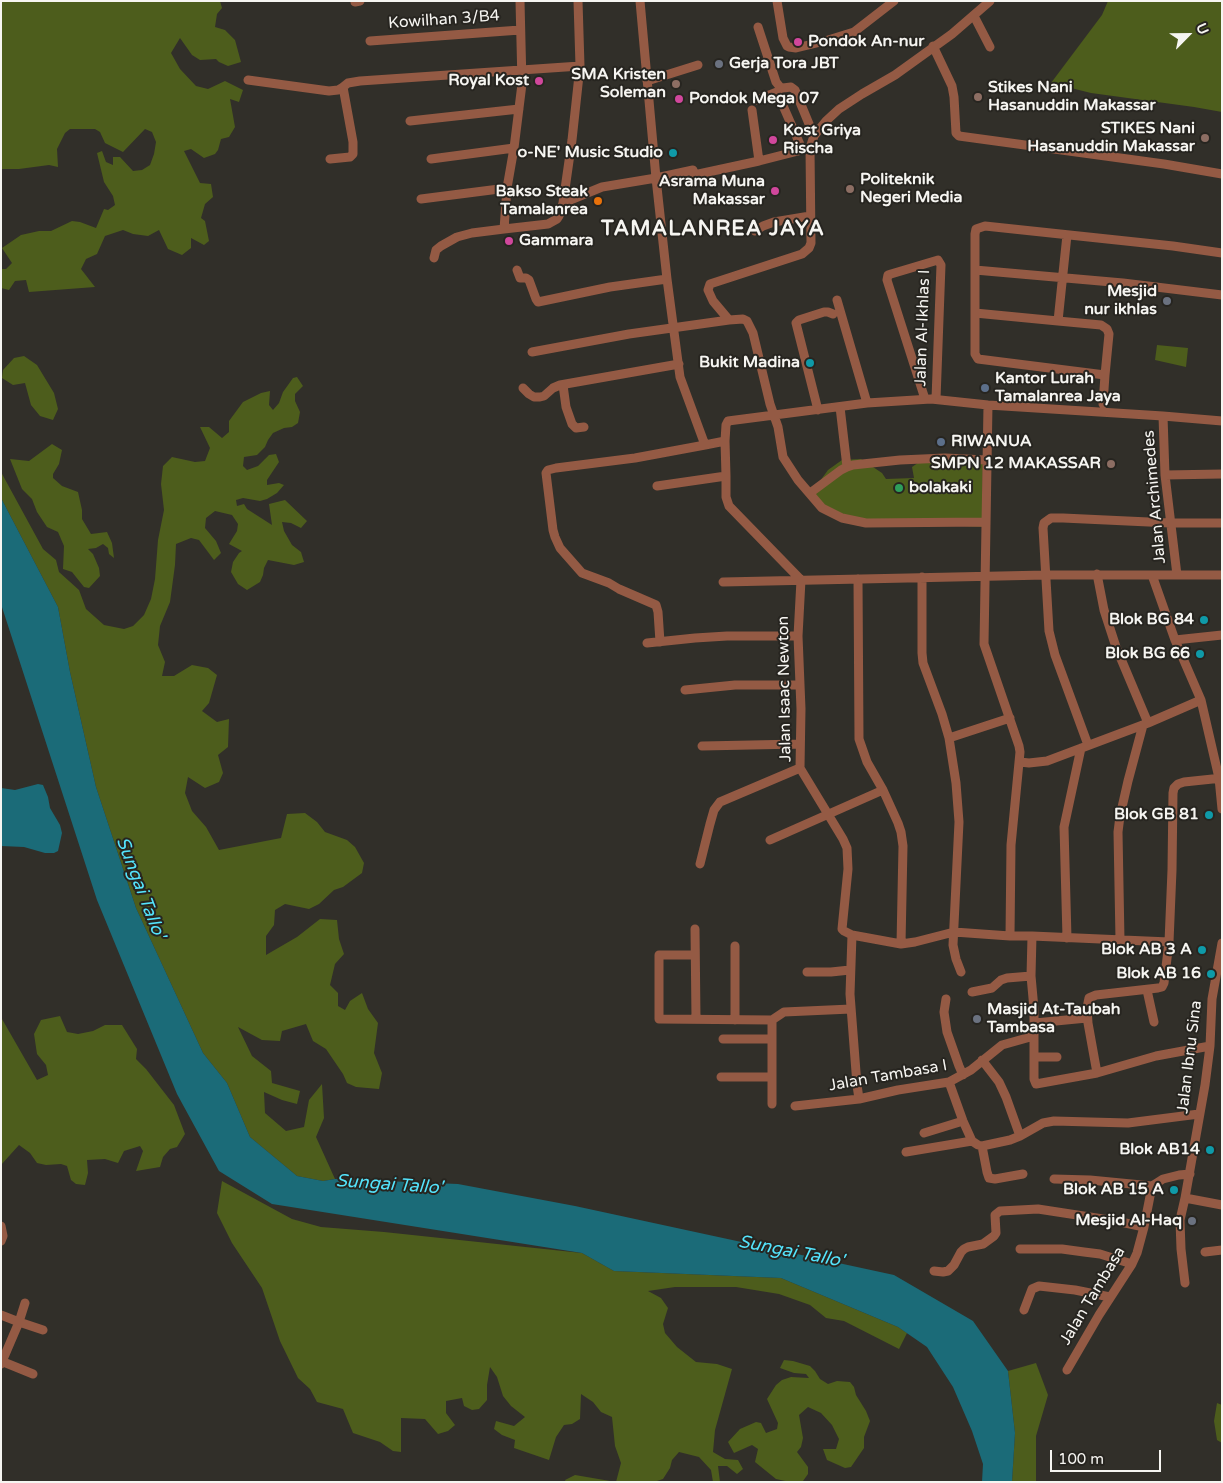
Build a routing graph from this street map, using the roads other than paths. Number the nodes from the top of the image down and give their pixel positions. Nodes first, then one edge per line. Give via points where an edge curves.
1 (360, 1) edge
2 (520, 1) edge
3 (578, 1) edge
4 (640, 1) edge
5 (777, 1) edge
6 (894, 1) edge
7 (990, 1) edge
8 (355, 2) edge
9 (974, 16) junction
10 (758, 27) dead end
11 (520, 30) junction
12 (370, 41) dead end
13 (933, 46) junction
14 (990, 47) dead end
15 (698, 64) dead end
16 (580, 66) junction
17 (521, 69) junction
18 (248, 80) dead end
19 (647, 82) junction
20 (343, 87) junction
21 (757, 100) dead end
22 (519, 109) junction
23 (752, 110) dead end
24 (410, 121) dead end
25 (814, 136) junction
26 (514, 148) junction
27 (806, 148) junction
28 (330, 159) dead end
29 (431, 159) dead end
30 (760, 161) junction
31 (1222, 174) edge
32 (656, 178) junction
33 (507, 188) junction
34 (421, 199) dead end
35 (563, 203) junction
36 (810, 216) junction
37 (504, 228) junction
38 (755, 231) dead end
39 (1067, 235) junction
40 (1222, 253) edge
41 (434, 258) dead end
42 (517, 270) dead end
43 (976, 270) junction
44 (667, 279) junction
45 (1063, 279) junction
46 (1222, 295) edge
47 (837, 300) dead end
48 (833, 314) dead end
49 (975, 314) junction
50 (729, 320) junction
51 (1058, 321) junction
52 (674, 327) junction
53 (532, 352) dead end
54 (678, 364) junction
55 (1105, 375) junction
56 (563, 385) junction
57 (523, 388) dead end
58 (925, 399) junction
59 (936, 399) junction
60 (867, 403) junction
61 (1102, 404) dead end
62 (988, 405) junction
63 (840, 407) junction
64 (818, 410) junction
65 (774, 414) junction
66 (1163, 416) junction
67 (1222, 421) edge
68 (584, 427) dead end
69 (725, 441) junction
70 (705, 445) junction
71 (986, 460) junction
72 (848, 467) junction
73 (1222, 474) edge
74 (1165, 475) junction
75 (726, 476) junction
76 (657, 486) dead end
77 (810, 493) junction
78 (986, 522) junction
79 (1170, 523) junction
80 (1222, 524) edge
81 (1097, 574) junction
82 (1046, 575) junction
83 (1152, 575) junction
84 (1222, 575) edge
85 (985, 576) junction
86 (1177, 576) junction
87 (922, 577) junction
88 (858, 579) junction
89 (801, 580) junction
90 (723, 582) dead end
91 (1222, 635) edge
92 (798, 636) junction
93 (1175, 640) junction
94 (660, 642) junction
95 (648, 643) dead end
96 (800, 685) junction
97 (686, 690) dead end
98 (1201, 700) junction
99 (1010, 718) junction
100 (1146, 724) junction
101 (949, 738) junction
102 (800, 744) junction
103 (702, 746) dead end
104 (1084, 746) junction
105 (1020, 762) junction
106 (800, 768) junction
107 (1220, 778) edge
108 (883, 790) junction
109 (1222, 809) edge
110 (828, 814) junction
111 (770, 840) dead end
112 (700, 864) dead end
113 (695, 929) dead end
114 (954, 932) junction
115 (849, 934) junction
116 (1010, 936) junction
117 (1032, 936) junction
118 (1067, 938) junction
119 (1120, 940) junction
120 (1169, 942) junction
121 (1222, 943) edge
122 (901, 944) junction
123 (735, 946) dead end
124 (695, 955) junction
125 (850, 970) junction
126 (807, 972) dead end
127 (961, 972) dead end
128 (1031, 976) junction
129 (1147, 990) junction
130 (972, 992) dead end
131 (946, 999) dead end
132 (852, 1009) junction
133 (1087, 1018) junction
134 (696, 1020) junction
135 (735, 1020) junction
136 (772, 1020) junction
137 (1154, 1022) dead end
138 (1035, 1023) junction
139 (1034, 1036) junction
140 (723, 1039) dead end
141 (772, 1039) junction
142 (1210, 1046) junction
143 (1057, 1056) dead end
144 (1034, 1057) junction
145 (982, 1060) junction
146 (1097, 1073) junction
147 (963, 1075) junction
148 (720, 1077) dead end
149 (772, 1077) junction
150 (949, 1082) junction
151 (859, 1098) junction
152 (772, 1104) dead end
153 (795, 1106) dead end
154 (1199, 1114) junction
155 (963, 1121) junction
156 (924, 1133) dead end
157 (1020, 1136) junction
158 (972, 1141) junction
159 (982, 1146) junction
160 (906, 1152) dead end
161 (1023, 1174) dead end
162 (1190, 1174) junction
163 (1054, 1179) dead end
164 (1152, 1186) junction
165 (1185, 1198) junction
166 (1222, 1205) edge
167 (1, 1226) edge
168 (1144, 1227) junction
169 (1, 1242) edge
170 (1020, 1249) dead end
171 (1222, 1250) edge
172 (1204, 1252) dead end
173 (1132, 1264) junction
174 (934, 1271) dead end
175 (1185, 1283) dead end
176 (1110, 1298) junction
177 (25, 1303) dead end
178 (1024, 1310) dead end
179 (1, 1315) edge
180 (18, 1322) junction
181 (43, 1330) dead end
182 (2, 1362) edge
183 (1067, 1370) dead end
184 (33, 1374) dead end

1 - 8 street
2 - 11 street
3 - 16 street
4 - 19 street
5 - 6 street via 783,38 787,46 796,48 854,32
7 - 9 street
9 - 13 street
9 - 14 street
10 - 25 street via 776,82 780,87 795,90
11 - 12 street, Kowilhan 3/B4
11 - 17 street
13 - 25 street via 895,75 839,110
13 - 31 street via 952,86 956,133 964,137
15 - 19 street
16 - 17 street
16 - 35 street
17 - 20 street via 360,81
17 - 22 street
18 - 20 street via 329,91
19 - 32 street
20 - 28 street via 353,154
21 - 27 street via 777,92
22 - 24 street
22 - 26 street
23 - 30 street
25 - 27 street
26 - 29 street
26 - 33 street
27 - 30 street
27 - 36 street
30 - 32 street via 694,175 693,170
32 - 35 street via 602,186
32 - 44 street
33 - 34 street
33 - 37 street
35 - 37 street via 559,216 553,222
36 - 38 street via 774,222
36 - 50 street via 809,248 802,254 709,286 717,307
37 - 41 street via 457,237 436,250
39 - 40 street
39 - 43 street via 981,227 975,234
39 - 45 street
42 - 44 street via 520,278 529,280 536,300 541,302
43 - 45 street
43 - 49 street
44 - 52 street
45 - 46 street
45 - 51 street
47 - 60 street
48 - 64 street via 824,312 796,323
49 - 51 street
49 - 55 street via 975,354 978,359
50 - 52 street
50 - 65 street via 743,319 750,325
51 - 55 street via 1107,328
52 - 53 street
52 - 54 street
54 - 56 street
54 - 70 street
55 - 61 street
56 - 57 street via 540,397 534,397
56 - 68 street via 572,424 576,428
58 - 59 street
58 - 59 street, Jalan Al-Ikhlas I via 886,280 888,275 938,260 941,264
58 - 60 street
59 - 62 street
60 - 63 street
62 - 66 street
62 - 71 street
63 - 64 street
63 - 72 street
64 - 65 street
65 - 69 street via 728,421
65 - 77 street via 783,457
66 - 67 street
66 - 74 street, Jalan Archimedes
69 - 70 street
69 - 75 street
70 - 94 street via 556,468 546,473 554,537 560,548 582,573 656,605
71 - 72 street via 900,460
71 - 78 street
72 - 77 street
73 - 74 street
74 - 79 street, Jalan Archimedes
75 - 76 street
75 - 89 street via 729,506
77 - 78 street via 822,508 842,518 866,523
78 - 85 street
79 - 80 street
79 - 82 street via 1051,518 1043,528
79 - 86 street, Jalan Archimedes
81 - 82 street
81 - 83 street
81 - 100 street via 1116,647
82 - 85 street
82 - 104 street via 1049,630
83 - 86 street
83 - 93 street
84 - 86 street
85 - 87 street
85 - 99 street via 984,644
87 - 88 street
87 - 101 street via 923,663
88 - 89 street
88 - 108 street via 859,739 867,762
89 - 90 street
89 - 92 street, Jalan Isaac Newton
91 - 93 street
92 - 94 street via 727,636
92 - 96 street, Jalan Isaac Newton
93 - 98 street
94 - 95 street
96 - 97 street via 735,685
96 - 102 street, Jalan Isaac Newton
98 - 100 street
98 - 107 street
99 - 101 street
99 - 105 street via 1019,746
100 - 104 street
100 - 119 street via 1128,781 1118,832
101 - 114 street via 959,822
102 - 103 street
102 - 106 street, Jalan Isaac Newton
104 - 105 street via 1047,760
104 - 118 street via 1064,827
105 - 116 street via 1011,844
106 - 110 street, Jalan Isaac Newton
106 - 112 street via 720,802 714,810
107 - 109 street
107 - 120 street via 1184,782 1174,788
108 - 110 street
108 - 122 street via 901,832
110 - 111 street
110 - 115 street, Jalan Isaac Newton via 847,848 842,929
113 - 124 street
114 - 116 street
114 - 122 street
114 - 127 street via 953,945
115 - 122 street
115 - 125 street, Jalan Isaac Newton
116 - 117 street
117 - 118 street
117 - 128 street
118 - 119 street
119 - 120 street
120 - 129 street via 1164,983 1162,987
121 - 142 street, Jalan Ibnu Sina via 1212,999
123 - 135 street
124 - 134 street
124 - 134 street via 659,955 659,1019
125 - 126 street
125 - 132 street, Jalan Isaac Newton
128 - 130 street via 1007,978 992,988
128 - 138 street
129 - 133 street via 1089,998
129 - 137 street
131 - 147 street via 944,1012 948,1032
132 - 136 street via 784,1012
132 - 151 street, Jalan Isaac Newton
133 - 138 street
133 - 146 street
134 - 135 street
135 - 136 street
136 - 141 street
138 - 139 street
139 - 144 street
139 - 145 street, Jalan Tambasa I via 1002,1045
140 - 141 street
141 - 149 street
142 - 146 street via 1156,1056
142 - 154 street, Jalan Ibnu Sina
143 - 144 street
144 - 146 street via 1036,1084
145 - 147 street, Jalan Tambasa I
145 - 157 street via 999,1082
147 - 150 street, Jalan Tambasa I
148 - 149 street
149 - 152 street
150 - 151 street, Jalan Tambasa I
150 - 155 street
151 - 153 street, Jalan Tambasa I
154 - 157 street via 1128,1123 1054,1120
154 - 162 street, Jalan Ibnu Sina
155 - 156 street
155 - 158 street
157 - 159 street
158 - 159 street
158 - 160 street
159 - 161 street via 989,1178
162 - 164 street via 1163,1179
162 - 165 street, Jalan Ibnu Sina
163 - 164 street
164 - 168 street, Jalan Tambasa
165 - 166 street
165 - 175 street, Jalan Ibnu Sina via 1180,1220
167 - 169 street
168 - 173 street, Jalan Tambasa
168 - 174 street via 1038,1209 1000,1211 995,1215 994,1236 983,1244 964,1249 948,1271
170 - 173 street via 1062,1249 1100,1254
171 - 172 street
173 - 176 street, Jalan Tambasa
176 - 178 street via 1039,1286 1032,1290
176 - 183 street, Jalan Tambasa
177 - 180 street
179 - 180 street
180 - 181 street
180 - 182 street
182 - 184 street

